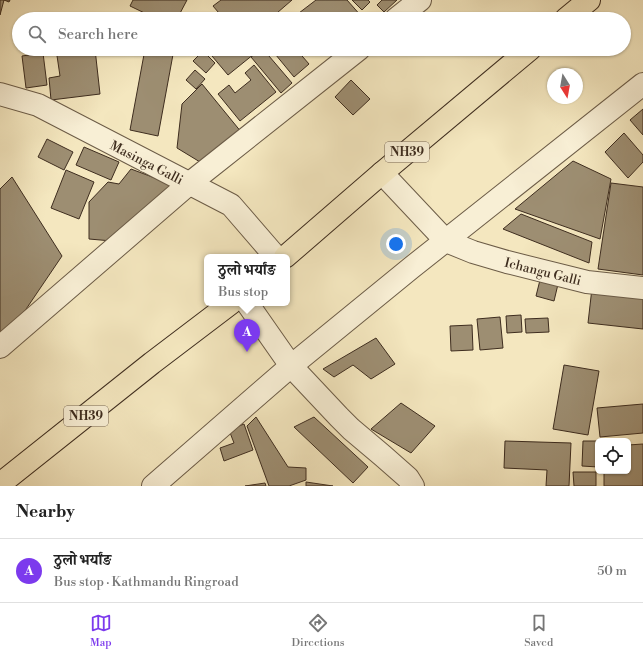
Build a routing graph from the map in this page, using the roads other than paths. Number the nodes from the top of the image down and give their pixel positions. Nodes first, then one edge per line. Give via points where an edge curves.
1 (420, 0) edge
2 (589, 0) edge
3 (405, 12) edge
4 (574, 12) edge
5 (349, 56) edge
6 (522, 56) edge
7 (643, 84) edge
8 (0, 94) edge
9 (382, 173) junction
10 (190, 184) junction
11 (446, 241) junction
12 (273, 254) edge
13 (288, 254) edge
14 (643, 288) edge
15 (227, 306) edge
16 (248, 306) edge
17 (0, 347) edge
18 (291, 366) junction
19 (0, 484) edge
20 (153, 486) edge
21 (413, 486) edge

1 - 3 street
2 - 4 highway
5 - 10 street
6 - 9 highway, NH39
7 - 11 street
8 - 10 street, Masinga Galli via 38,105
9 - 11 street
9 - 13 highway, NH39
10 - 12 street, Masinga Galli via 231,205
10 - 17 street
11 - 14 street, Ichangu Galli via 500,260 587,282
11 - 18 street
15 - 19 highway, NH39
16 - 18 street
18 - 20 street
18 - 21 street via 351,429 408,478

